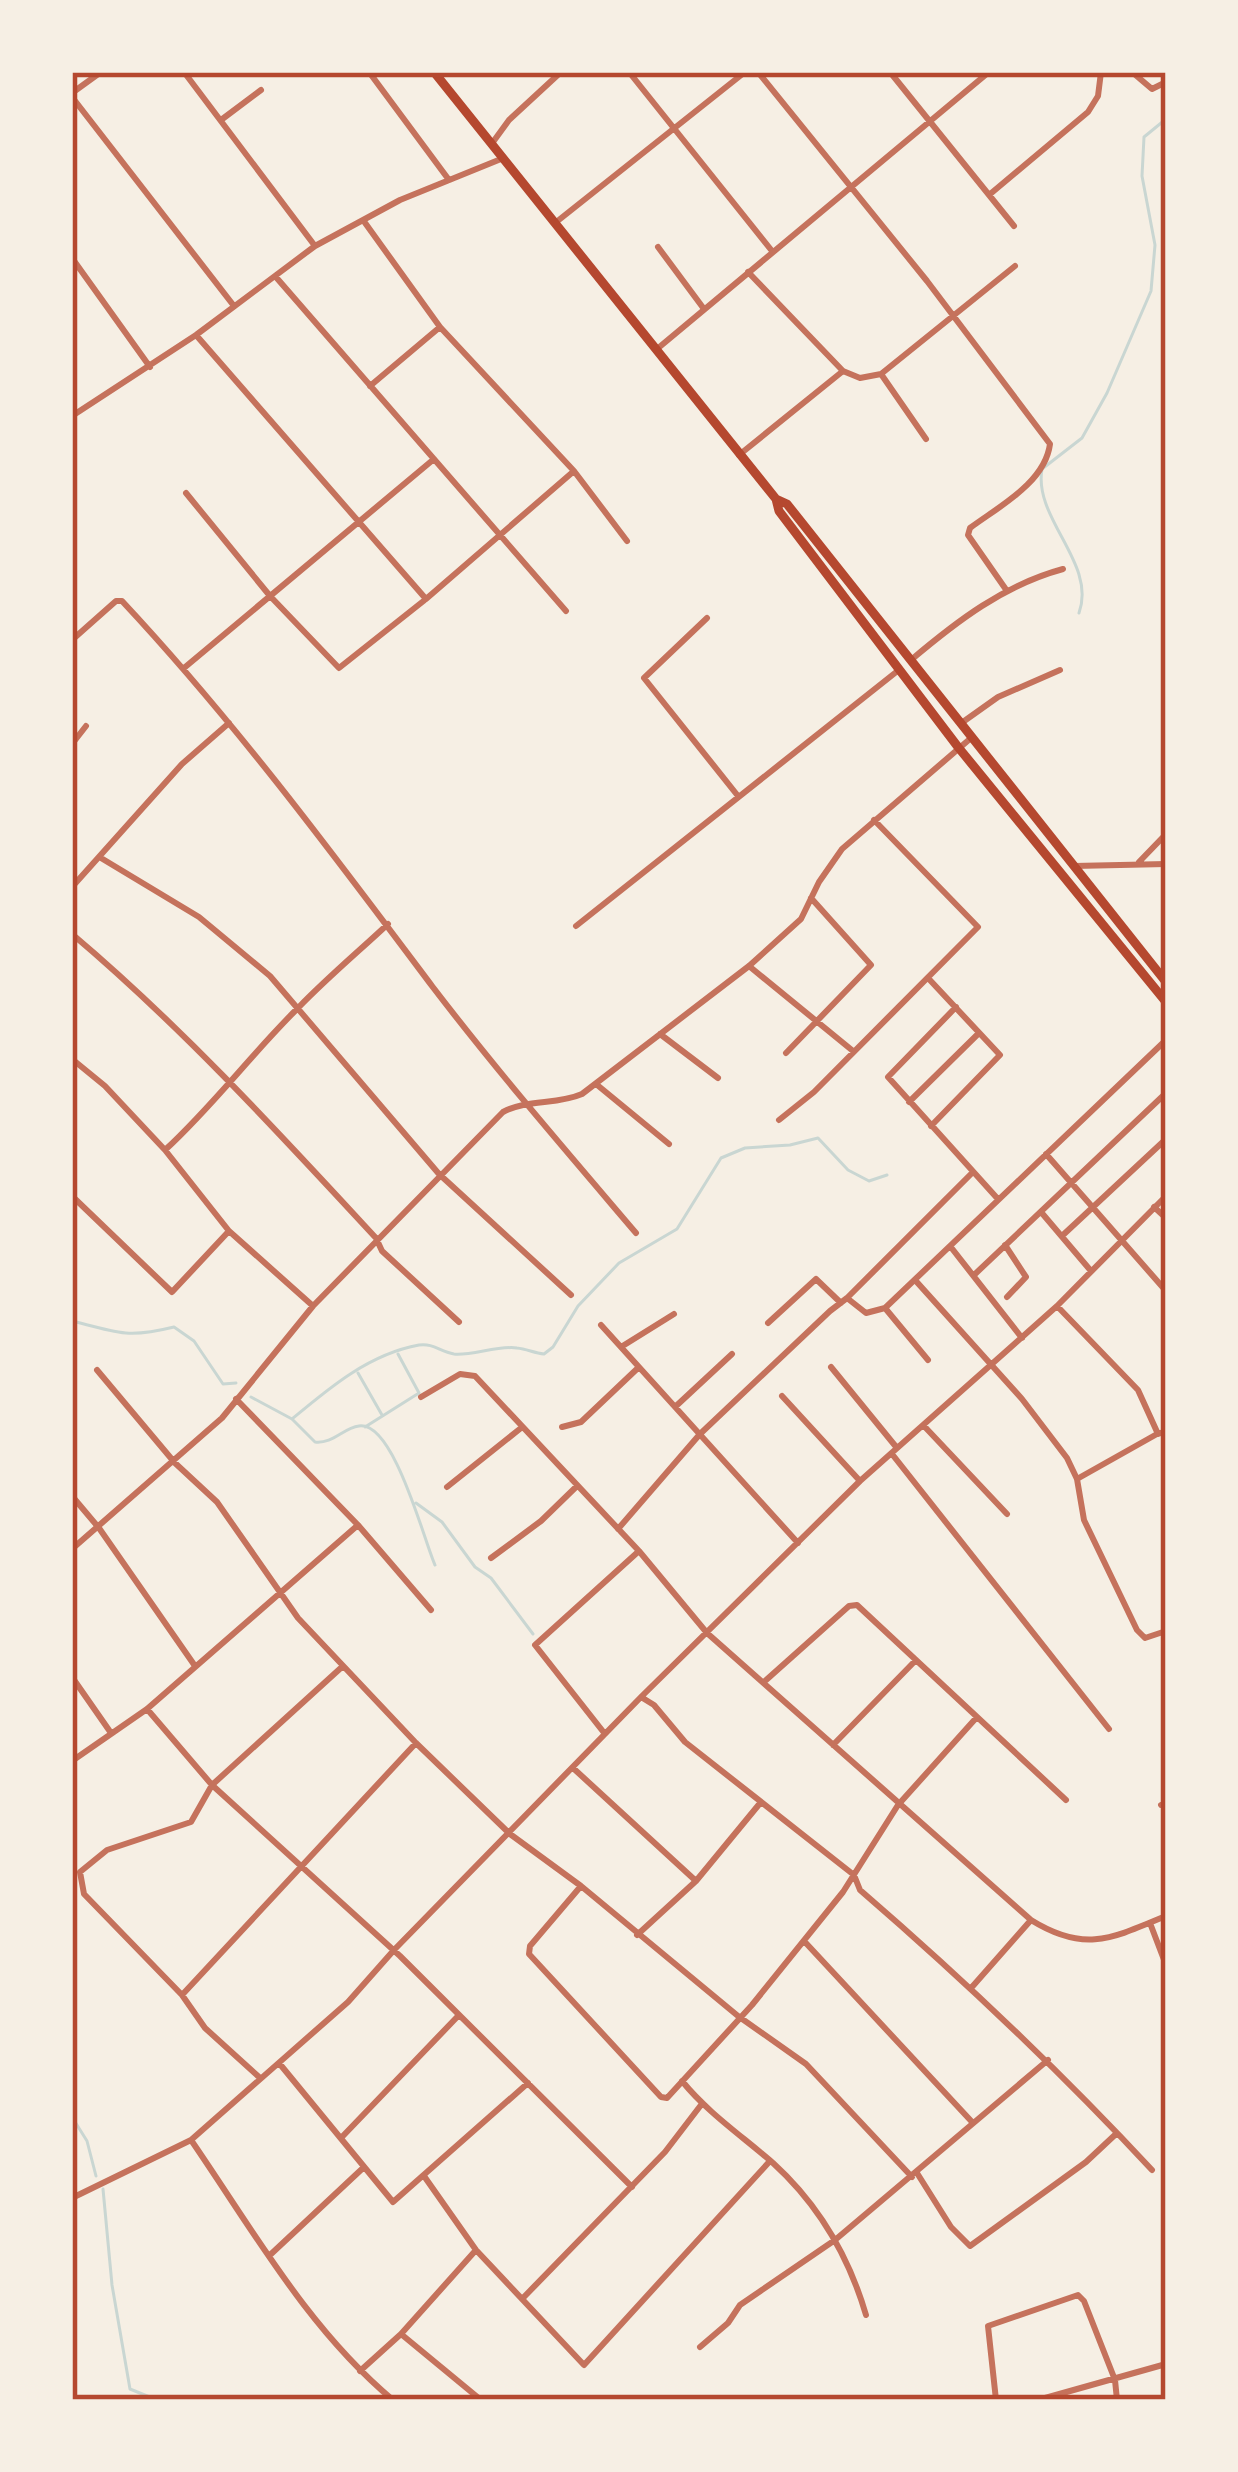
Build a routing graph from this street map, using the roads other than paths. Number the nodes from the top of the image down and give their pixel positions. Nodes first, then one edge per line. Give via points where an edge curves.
1 (101, 72) edge
2 (184, 72) edge
3 (369, 72) edge
4 (434, 72) edge
5 (561, 72) edge
6 (628, 72) edge
7 (745, 72) edge
8 (758, 72) edge
9 (890, 72) edge
10 (989, 72) edge
11 (1102, 72) edge
12 (1132, 72) edge
13 (1166, 82) edge
14 (261, 90) dead end
15 (72, 95) edge
16 (220, 120) junction
17 (930, 121) junction
18 (677, 130) junction
19 (490, 146) junction
20 (501, 159) junction
21 (450, 180) junction
22 (852, 187) junction
23 (989, 195) junction
24 (362, 219) junction
25 (554, 224) junction
26 (1014, 226) dead end
27 (315, 245) junction
28 (658, 247) dead end
29 (772, 251) junction
30 (72, 258) edge
31 (1015, 266) dead end
32 (748, 272) junction
33 (275, 276) junction
34 (234, 306) junction
35 (704, 309) junction
36 (954, 315) junction
37 (440, 327) junction
38 (196, 335) junction
39 (654, 352) junction
40 (150, 367) junction
41 (843, 371) junction
42 (881, 374) junction
43 (370, 386) junction
44 (72, 416) edge
45 (926, 439) dead end
46 (739, 455) junction
47 (434, 459) junction
48 (574, 471) junction
49 (186, 493) dead end
50 (776, 499) junction
51 (358, 523) junction
52 (501, 533) junction
53 (627, 541) dead end
54 (1064, 569) dead end
55 (1007, 591) junction
56 (271, 596) junction
57 (426, 599) junction
58 (566, 611) dead end
59 (707, 618) dead end
60 (72, 640) edge
61 (911, 660) junction
62 (184, 668) junction
63 (900, 669) junction
64 (1060, 670) dead end
65 (229, 723) junction
66 (960, 724) junction
67 (86, 726) dead end
68 (971, 738) junction
69 (72, 745) edge
70 (958, 747) junction
71 (738, 796) junction
72 (874, 820) junction
73 (1166, 834) edge
74 (101, 858) junction
75 (1139, 862) junction
76 (1166, 864) edge
77 (1074, 866) junction
78 (72, 887) edge
79 (812, 898) junction
80 (388, 924) junction
81 (576, 926) dead end
82 (72, 934) edge
83 (749, 965) junction
84 (928, 978) junction
85 (1166, 982) edge
86 (1166, 1001) edge
87 (956, 1006) junction
88 (298, 1007) junction
89 (816, 1021) junction
90 (980, 1032) junction
91 (660, 1034) junction
92 (1166, 1040) edge
93 (853, 1051) junction
94 (786, 1053) dead end
95 (72, 1059) edge
96 (718, 1078) dead end
97 (231, 1080) junction
98 (596, 1084) junction
99 (1166, 1093) edge
100 (909, 1102) junction
101 (528, 1105) junction
102 (779, 1120) dead end
103 (931, 1126) junction
104 (1166, 1138) edge
105 (669, 1144) dead end
106 (166, 1150) junction
107 (1046, 1154) junction
108 (973, 1172) junction
109 (440, 1174) junction
110 (1073, 1182) junction
111 (72, 1196) edge
112 (1166, 1196) edge
113 (998, 1199) junction
114 (1095, 1206) junction
115 (1154, 1207) junction
116 (1041, 1212) junction
117 (1166, 1218) edge
118 (229, 1231) junction
119 (636, 1233) dead end
120 (1063, 1235) junction
121 (376, 1238) junction
122 (1120, 1240) junction
123 (1005, 1245) junction
124 (950, 1246) junction
125 (1091, 1271) junction
126 (974, 1275) junction
127 (914, 1280) junction
128 (1166, 1291) edge
129 (571, 1295) dead end
130 (1007, 1297) dead end
131 (844, 1300) junction
132 (313, 1306) junction
133 (1057, 1306) junction
134 (885, 1308) junction
135 (674, 1314) dead end
136 (459, 1322) dead end
137 (768, 1323) dead end
138 (601, 1325) dead end
139 (1022, 1338) junction
140 (621, 1347) junction
141 (733, 1354) dead end
142 (928, 1360) dead end
143 (991, 1365) junction
144 (639, 1367) junction
145 (831, 1367) dead end
146 (97, 1370) dead end
147 (782, 1396) dead end
148 (422, 1397) dead end
149 (236, 1399) junction
150 (675, 1407) junction
151 (924, 1426) junction
152 (562, 1427) dead end
153 (521, 1428) junction
154 (1162, 1432) edge
155 (700, 1434) junction
156 (895, 1451) junction
157 (175, 1462) junction
158 (1076, 1479) junction
159 (860, 1481) junction
160 (447, 1486) dead end
161 (577, 1486) junction
162 (72, 1496) edge
163 (1006, 1514) dead end
164 (358, 1525) junction
165 (100, 1528) junction
166 (618, 1528) junction
167 (797, 1544) junction
168 (72, 1549) edge
169 (639, 1551) junction
170 (491, 1558) dead end
171 (284, 1592) junction
172 (431, 1610) dead end
173 (1166, 1631) edge
174 (707, 1633) junction
175 (916, 1660) junction
176 (195, 1666) junction
177 (343, 1666) junction
178 (72, 1677) edge
179 (765, 1681) junction
180 (641, 1697) junction
181 (147, 1709) junction
182 (977, 1718) junction
183 (1109, 1729) dead end
184 (606, 1734) junction
185 (112, 1735) junction
186 (416, 1743) junction
187 (833, 1745) junction
188 (72, 1761) edge
189 (573, 1768) junction
190 (212, 1785) junction
191 (1066, 1800) dead end
192 (761, 1802) junction
193 (898, 1805) junction
194 (510, 1834) junction
195 (302, 1866) junction
196 (854, 1874) junction
197 (696, 1881) junction
198 (581, 1886) junction
199 (1166, 1916) edge
200 (1031, 1920) junction
201 (1150, 1923) junction
202 (637, 1935) junction
203 (804, 1941) junction
204 (394, 1950) junction
205 (1166, 1965) edge
206 (972, 1987) junction
207 (182, 1994) junction
208 (459, 2015) junction
209 (738, 2016) junction
210 (1048, 2060) junction
211 (279, 2063) junction
212 (260, 2079) junction
213 (682, 2081) junction
214 (528, 2083) junction
215 (701, 2105) junction
216 (974, 2124) junction
217 (1117, 2133) junction
218 (340, 2139) junction
219 (191, 2140) junction
220 (770, 2161) junction
221 (363, 2168) junction
222 (1152, 2170) dead end
223 (914, 2175) junction
224 (424, 2176) junction
225 (632, 2187) junction
226 (72, 2198) edge
227 (835, 2240) junction
228 (476, 2250) junction
229 (270, 2255) junction
230 (522, 2299) junction
231 (866, 2315) dead end
232 (401, 2334) junction
233 (700, 2347) dead end
234 (1166, 2364) edge
235 (360, 2371) junction
236 (1115, 2380) junction
237 (393, 2400) edge
238 (482, 2400) edge
239 (995, 2400) edge
240 (1038, 2400) edge
241 (1117, 2400) edge

1 - 15 street
2 - 16 street
3 - 21 street
4 - 19 main road
5 - 19 street
6 - 18 street
7 - 18 street
8 - 22 street
9 - 17 street
10 - 17 street
11 - 23 street via 1088,112
12 - 13 street via 1145,86
14 - 16 street
15 - 34 street
16 - 27 street
17 - 22 street
17 - 23 street
18 - 25 street
18 - 29 street
19 - 20 main road
20 - 21 street
20 - 25 main road
21 - 24 street
22 - 29 street
22 - 36 street
23 - 26 street
24 - 27 street
24 - 37 street
25 - 39 main road
27 - 33 street
28 - 35 street
29 - 32 street
30 - 40 street
31 - 36 street
32 - 35 street
32 - 41 street
33 - 34 street
33 - 43 street
34 - 38 street
35 - 39 street
36 - 42 street
36 - 55 street via 1050,444 1025,488 970,528
37 - 43 street
37 - 48 street
38 - 40 street
38 - 51 street
39 - 46 main road
40 - 44 street
41 - 42 street
41 - 46 street
42 - 45 street
43 - 47 street
46 - 50 main road
47 - 51 street
47 - 52 street
48 - 52 street
48 - 53 street
49 - 56 street
50 - 61 main road
50 - 63 main road
51 - 56 street
51 - 57 street
52 - 57 street
52 - 58 street
54 - 55 street
55 - 61 street
56 - 57 street via 339,668
56 - 62 street
59 - 71 street via 644,678
60 - 62 street via 120,600
61 - 66 main road
62 - 65 street
63 - 70 main road
63 - 71 street
64 - 66 street
65 - 74 street
65 - 80 street
66 - 68 main road
67 - 69 street
68 - 70 street
68 - 77 main road
70 - 72 street
70 - 86 main road
71 - 81 street
72 - 79 street via 842,849
72 - 84 street via 977,923
73 - 75 street
74 - 78 street
74 - 88 street via 199,917
75 - 76 street
75 - 77 street
77 - 85 main road
79 - 83 street via 801,919
79 - 89 street via 871,963
80 - 88 street
80 - 101 street
82 - 97 street
83 - 89 street
83 - 91 street
84 - 87 street
84 - 93 street
87 - 90 street
87 - 100 street via 889,1075
88 - 97 street
88 - 109 street
89 - 93 street
89 - 94 street
90 - 100 street
90 - 103 street via 1000,1057
91 - 96 street
91 - 98 street
92 - 107 street
93 - 102 street
95 - 106 street
97 - 106 street
97 - 121 street
98 - 101 street via 565,1101
98 - 105 street
99 - 110 street
100 - 103 street
101 - 109 street via 503,1112
101 - 119 street
103 - 108 street
104 - 114 street
106 - 118 street
107 - 110 street
107 - 113 street
108 - 113 street
108 - 131 street
109 - 121 street
109 - 129 street
110 - 114 street
110 - 116 street
111 - 118 street via 172,1292
112 - 115 street
113 - 124 street
114 - 120 street
114 - 122 street
115 - 117 street
115 - 122 street
116 - 120 street
116 - 123 street
118 - 132 street
120 - 125 street
121 - 132 street
121 - 136 street
122 - 125 street
122 - 128 street
123 - 126 street
123 - 130 street via 1026,1277
124 - 126 street
124 - 127 street
125 - 133 street
126 - 139 street
127 - 134 street
127 - 143 street
131 - 134 street via 866,1313
131 - 137 street via 816,1280
131 - 155 street
132 - 149 street
133 - 139 street
133 - 154 street via 1138,1390
134 - 142 street
135 - 140 street
138 - 140 street
139 - 143 street
140 - 144 street
141 - 150 street
143 - 151 street
143 - 158 street
144 - 150 street
144 - 152 street via 581,1423
145 - 156 street
146 - 157 street
147 - 159 street
148 - 153 street via 467,1372
149 - 157 street
149 - 164 street
150 - 155 street
151 - 156 street
151 - 163 street
153 - 160 street
153 - 161 street
154 - 158 street
155 - 166 street
155 - 167 street
156 - 159 street
156 - 183 street
157 - 165 street
157 - 171 street via 217,1502
158 - 173 street via 1084,1520 1137,1630 1145,1638
159 - 167 street
161 - 166 street
161 - 170 street
162 - 165 street
164 - 171 street
164 - 172 street
165 - 168 street
165 - 176 street
166 - 169 street
167 - 174 street
169 - 174 street
169 - 184 street via 535,1645
171 - 176 street
171 - 177 street
174 - 179 street
174 - 180 street
175 - 179 street via 854,1604
175 - 182 street
175 - 187 street
176 - 181 street
177 - 186 street
177 - 190 street
178 - 185 street
179 - 187 street
180 - 184 street
180 - 192 street
181 - 185 street
181 - 190 street
182 - 191 street
182 - 193 street
184 - 189 street
185 - 188 street
186 - 194 street
186 - 195 street
187 - 193 street
189 - 194 street
189 - 197 street
190 - 195 street
190 - 207 street via 185,1826 107,1850 80,1872 84,1894
192 - 196 street
192 - 197 street
193 - 196 street
193 - 200 street
194 - 198 street
194 - 204 street
195 - 204 street
195 - 207 street
196 - 203 street
196 - 206 street via 860,1890
197 - 202 street
198 - 202 street
198 - 213 street via 530,1954 662,2097
199 - 201 street
200 - 201 street via 1084,1941
200 - 206 street
201 - 205 street
202 - 209 street
203 - 209 street
203 - 216 street
204 - 208 street
204 - 211 street
206 - 210 street
207 - 212 street via 205,2029
208 - 214 street
208 - 218 street
209 - 213 street
209 - 223 street via 806,2064
210 - 216 street
210 - 217 street
211 - 212 street
211 - 218 street
212 - 219 street
213 - 215 street
214 - 224 street
214 - 225 street
215 - 220 street
215 - 225 street
216 - 223 street
217 - 222 street
217 - 223 street via 970,2246
218 - 221 street
219 - 226 street
219 - 229 street
220 - 227 street
220 - 230 street via 587,2364
221 - 224 street via 393,2202
221 - 229 street
223 - 227 street
224 - 228 street
225 - 230 street
227 - 231 street
227 - 233 street via 740,2305
228 - 230 street
228 - 232 street
229 - 235 street
232 - 235 street
232 - 238 street
234 - 236 street
235 - 237 street
236 - 239 street via 1075,2295 986,2328
236 - 240 street
236 - 241 street

